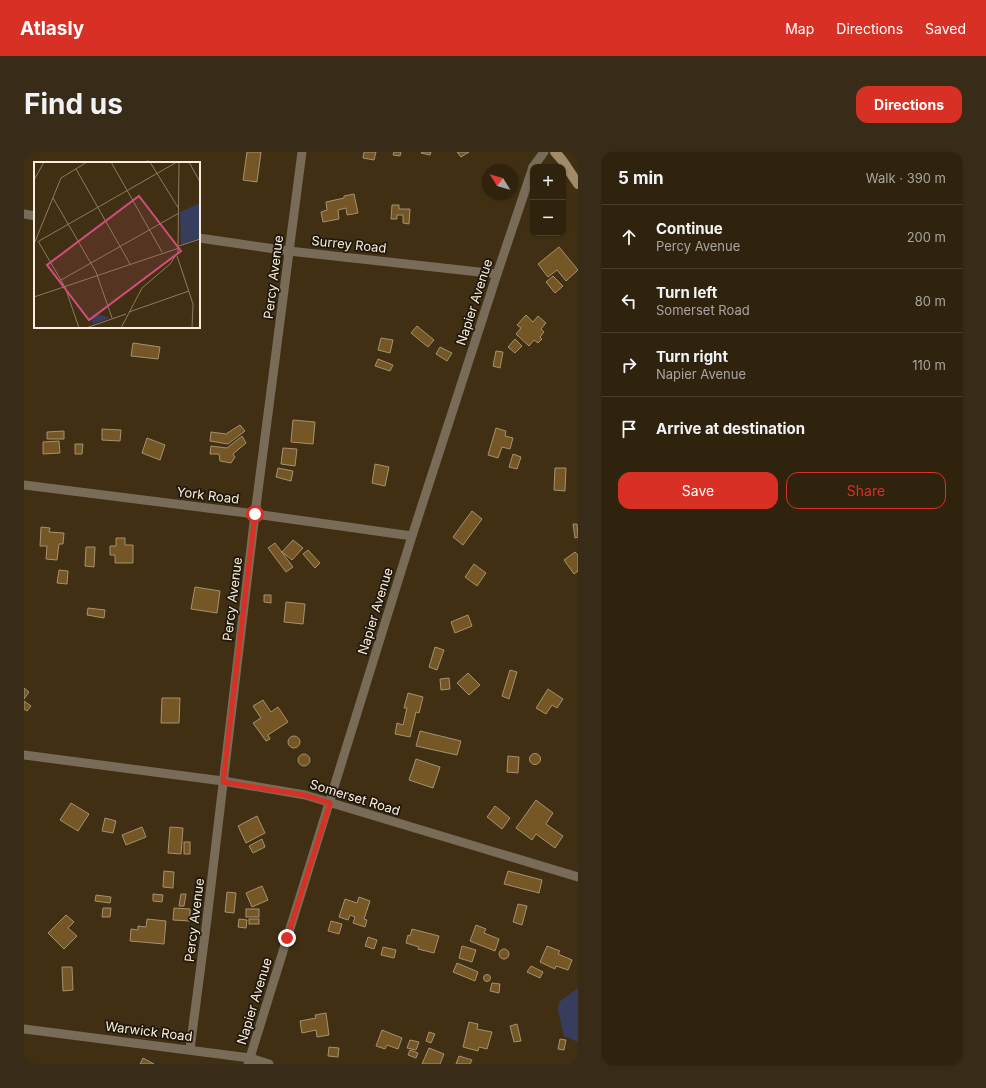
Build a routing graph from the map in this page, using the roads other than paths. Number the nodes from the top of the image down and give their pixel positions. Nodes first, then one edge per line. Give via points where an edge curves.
1 (302, 152) edge
2 (544, 152) edge
3 (554, 152) edge
4 (562, 160) junction
5 (535, 164) edge
6 (578, 170) edge
7 (530, 176) edge
8 (578, 184) edge
9 (24, 214) edge
10 (34, 216) edge
11 (200, 238) edge
12 (290, 251) junction
13 (497, 274) junction
14 (24, 485) edge
15 (255, 514) junction
16 (412, 536) junction
17 (24, 756) edge
18 (223, 782) junction
19 (330, 803) junction
20 (578, 877) edge
21 (24, 1029) edge
22 (190, 1049) junction
23 (249, 1061) edge
24 (269, 1064) edge

1 - 12 street, Percy Avenue
2 - 5 street, Napier Avenue
3 - 4 main road
4 - 6 main road
4 - 8 main road
7 - 13 street, Napier Avenue
9 - 10 street
11 - 12 street, Surrey Road
12 - 13 street, Surrey Road
12 - 15 street, Percy Avenue
13 - 16 street, Napier Avenue
14 - 15 street, York Road
15 - 16 street, York Road
15 - 18 street, Percy Avenue
16 - 19 street, Napier Avenue
17 - 18 street, Somerset Road
18 - 19 street, Somerset Road via 304,795
18 - 22 street, Percy Avenue
19 - 20 street, Somerset Road
19 - 23 street, Napier Avenue
21 - 22 street, Warwick Road
22 - 23 street, Warwick Road
23 - 24 street, Warwick Road

